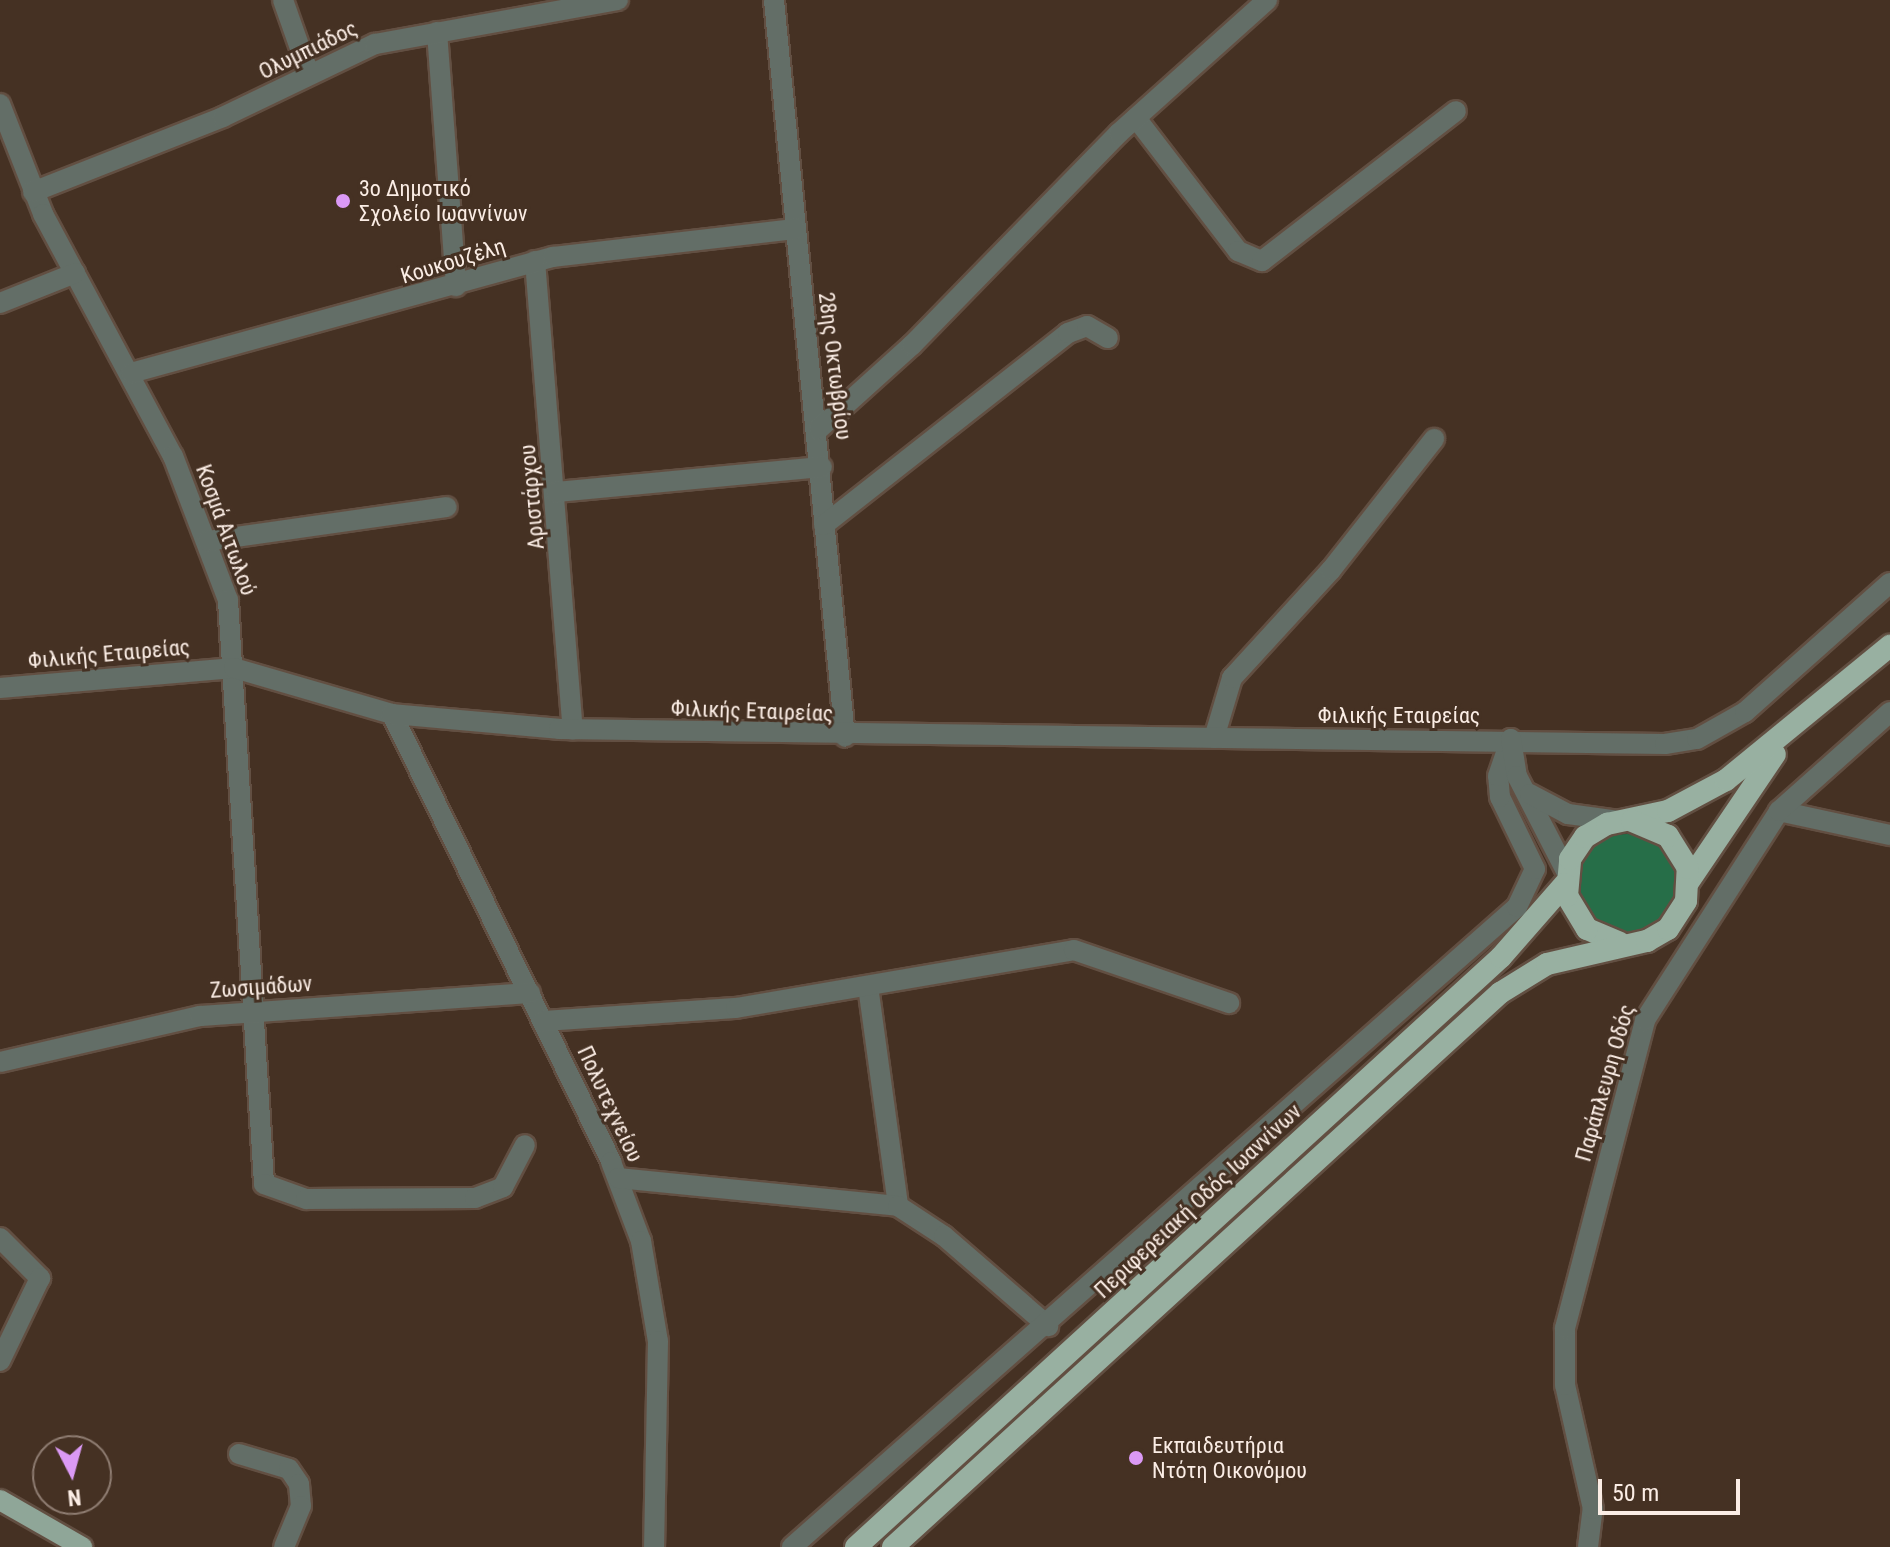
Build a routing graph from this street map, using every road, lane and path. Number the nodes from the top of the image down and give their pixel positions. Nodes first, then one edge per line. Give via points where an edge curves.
1 (283, 0) edge
2 (618, 0) edge
3 (774, 0) edge
4 (1267, 0) edge
5 (525, 8) edge
6 (437, 32) junction
7 (309, 74) junction
8 (0, 104) edge
9 (1456, 111) dead end
10 (1136, 118) junction
11 (33, 192) junction
12 (795, 229) junction
13 (535, 261) junction
14 (75, 273) junction
15 (456, 286) junction
16 (0, 303) edge
17 (1108, 338) dead end
18 (131, 373) junction
19 (819, 429) junction
20 (1434, 439) dead end
21 (822, 467) junction
22 (556, 492) junction
23 (447, 507) dead end
24 (824, 525) junction
25 (208, 541) junction
26 (1890, 583) edge
27 (1890, 646) edge
28 (234, 668) junction
29 (0, 688) edge
30 (1890, 712) edge
31 (392, 714) junction
32 (573, 729) junction
33 (1790, 734) junction
34 (845, 737) junction
35 (1214, 738) junction
36 (1511, 739) junction
37 (1527, 792) junction
38 (1779, 811) junction
39 (1626, 821) junction
40 (1890, 835) edge
41 (1566, 877) junction
42 (1689, 881) junction
43 (1676, 920) junction
44 (1698, 938) junction
45 (1622, 944) junction
46 (868, 986) junction
47 (530, 993) junction
48 (1229, 1003) dead end
49 (256, 1012) junction
50 (543, 1021) junction
51 (0, 1062) edge
52 (525, 1145) dead end
53 (618, 1178) junction
54 (898, 1206) junction
55 (0, 1238) edge
56 (1048, 1326) junction
57 (0, 1361) edge
58 (239, 1454) dead end
59 (0, 1500) edge
60 (657, 1543) edge
61 (82, 1547) edge
62 (284, 1547) edge
63 (792, 1547) edge
64 (856, 1547) edge
65 (893, 1547) edge
66 (1588, 1547) edge

1 - 7 street
2 - 5 street, Ολυμπιάδος
3 - 12 street, 28ης Οκτωβρίου
4 - 10 street
5 - 6 street, Ολυμπιάδος
6 - 7 street, Ολυμπιάδος via 375,44
6 - 15 street
7 - 11 street, Ολυμπιάδος via 223,117
8 - 11 street, Κοσμά Αιτωλού
9 - 10 street via 1262,261 1238,251
10 - 19 street
11 - 14 street, Κοσμά Αιτωλού
12 - 13 street, Κουκουζέλη
12 - 19 street, 28ης Οκτωβρίου
13 - 15 street, Κουκουζέλη
13 - 22 street, Αριστάρχου
14 - 16 street
14 - 18 street, Κοσμά Αιτωλού
15 - 18 street, Κουκουζέλη
17 - 24 street via 1087,326 1068,333
18 - 25 street, Κοσμά Αιτωλού
19 - 21 street, 28ης Οκτωβρίου
20 - 35 street via 1331,570 1232,678
21 - 22 street
21 - 24 street, 28ης Οκτωβρίου
22 - 32 street, Αριστάρχου
23 - 25 street
24 - 34 street, 28ης Οκτωβρίου
25 - 28 street, Κοσμά Αιτωλού via 228,600
26 - 36 street via 1745,712 1697,739
27 - 33 highway, Περιφερειακή Οδός Ιωαννίνων
28 - 29 street, Φιλικής Εταιρείας
28 - 31 street, Φιλικής Εταιρείας
28 - 49 street, Κοσμά Αιτωλού via 240,859
30 - 38 street, Παράπλευρη Οδός
31 - 32 street, Φιλικής Εταιρείας
31 - 47 street, Πολυτεχνείου
32 - 34 street, Φιλικής Εταιρείας
33 - 39 highway, Περιφερειακή Οδός Ιωαννίνων via 1696,798
33 - 42 highway, Περιφερειακή Οδός Ιωαννίνων
34 - 35 street, Φιλικής Εταιρείας
35 - 36 street, Φιλικής Εταιρείας
36 - 37 street
36 - 56 street via 1498,776 1500,797 1535,869 1517,907
37 - 39 street via 1568,814
37 - 41 street
38 - 40 street
38 - 44 street, Παράπλευρη Οδός
39 - 41 highway, Περιφερειακή Οδός Ιωαννίνων via 1585,837
39 - 42 highway via 1676,845
41 - 45 highway via 1587,929
41 - 64 highway, Περιφερειακή Οδός Ιωαννίνων via 1501,957
42 - 43 highway, Περιφερειακή Οδός Ιωαννίνων
43 - 44 street
43 - 45 highway via 1658,936
44 - 66 street, Παράπλευρη Οδός via 1645,1020 1565,1328 1565,1385 1593,1509
45 - 65 highway via 1547,964 1500,993
46 - 48 street via 1074,950
46 - 50 street via 652,1017
46 - 54 street
47 - 49 street, Ζωσιμάδων
47 - 50 street, Πολυτεχνείου
49 - 51 street, Ζωσιμάδων via 126,1030
49 - 52 street, Κοσμά Αιτωλού via 261,1177 269,1191 306,1199 493,1195
50 - 53 street, Πολυτεχνείου
53 - 54 street
53 - 60 street, Πολυτεχνείου via 656,1312
54 - 56 street via 944,1236
55 - 57 street via 40,1278
56 - 63 street
58 - 62 street via 289,1469 299,1484 301,1506
59 - 61 main road

